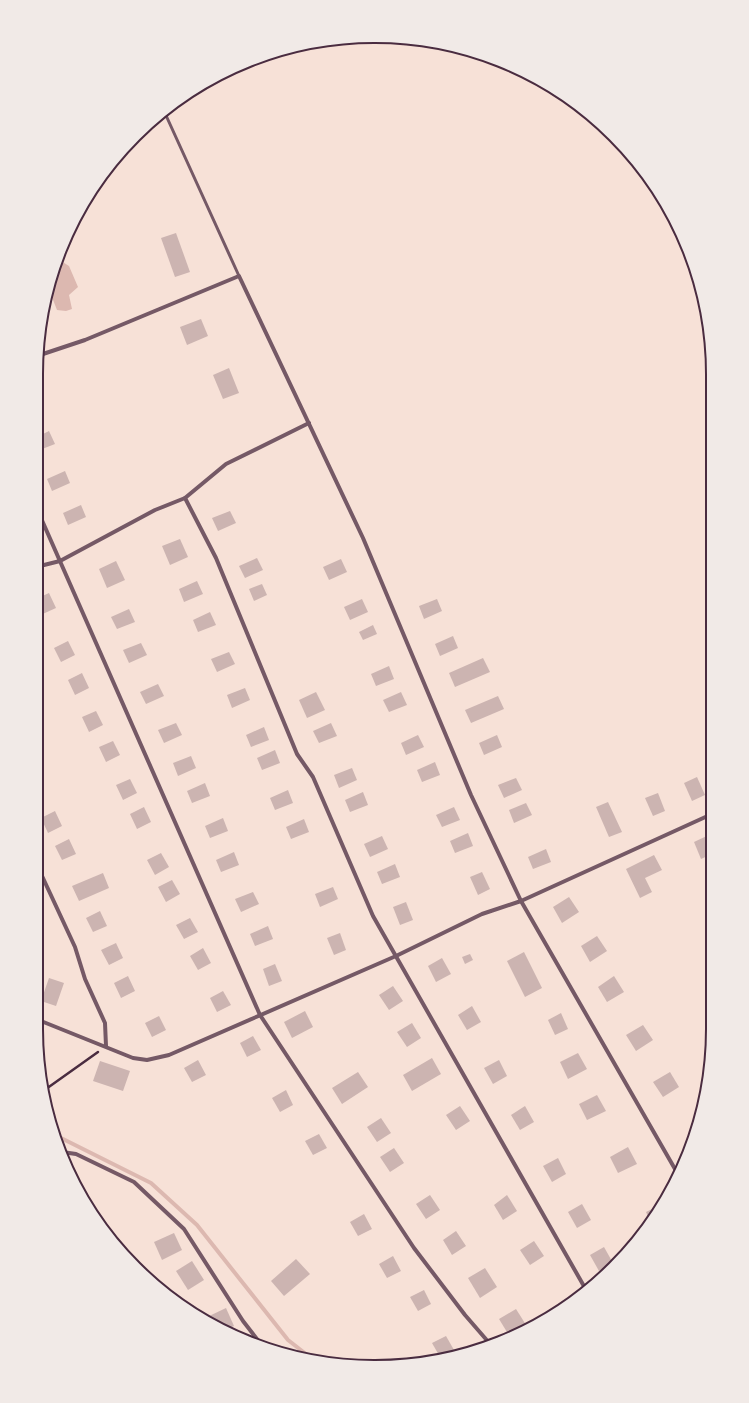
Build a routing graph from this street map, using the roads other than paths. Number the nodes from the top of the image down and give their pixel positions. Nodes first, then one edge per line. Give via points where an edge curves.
1 (167, 117) edge
2 (238, 276) junction
3 (44, 354) edge
4 (309, 423) junction
5 (185, 498) junction
6 (43, 524) edge
7 (60, 561) junction
8 (43, 565) edge
9 (706, 817) edge
10 (43, 878) edge
11 (521, 900) junction
12 (396, 956) junction
13 (260, 1015) junction
14 (43, 1022) edge
15 (106, 1046) junction
16 (67, 1153) edge
17 (675, 1169) edge
18 (583, 1285) edge
19 (256, 1338) edge
20 (487, 1340) edge

1 - 2 lane
2 - 3 street via 85,340
2 - 4 street
4 - 5 street via 226,464
4 - 11 street via 363,538 471,795
5 - 7 street via 155,510
5 - 12 street via 216,558 297,754 314,777 373,916
6 - 7 street
7 - 8 street
7 - 13 street
9 - 11 street
10 - 15 street via 105,1023
11 - 12 street via 482,914
11 - 17 street
12 - 13 street
12 - 18 street
13 - 15 street via 169,1056 147,1060 133,1058
13 - 20 street via 414,1248
14 - 15 street
16 - 19 street via 76,1154 134,1182 184,1229

